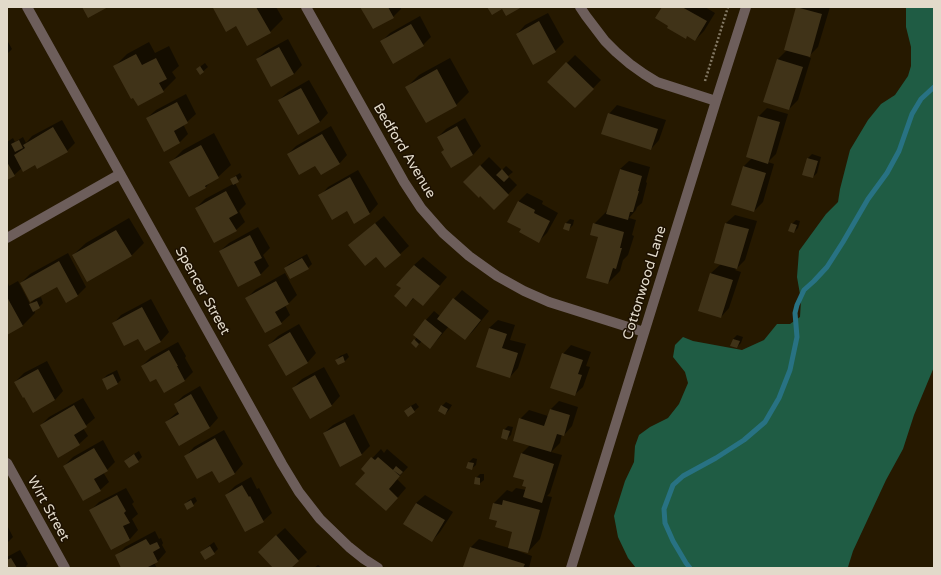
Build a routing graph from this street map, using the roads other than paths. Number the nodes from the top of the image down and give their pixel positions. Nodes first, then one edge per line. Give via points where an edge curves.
1 (28, 7) edge
2 (306, 7) edge
3 (580, 7) edge
4 (746, 7) edge
5 (716, 101) junction
6 (120, 174) junction
7 (7, 238) edge
8 (644, 332) junction
9 (7, 463) edge
10 (65, 568) edge
11 (378, 568) edge
12 (571, 568) edge

1 - 6 street, Spencer Street
2 - 8 street, Bedford Avenue via 404,182 421,208 443,233 469,256 524,291 549,302
3 - 5 street via 605,41 644,74 657,82
4 - 5 street, Cottonwood Lane
5 - 8 street, Cottonwood Lane
6 - 7 street
6 - 11 street, Spencer Street via 299,492 320,519 349,547
8 - 12 street, Cottonwood Lane
9 - 10 street, Wirt Street

